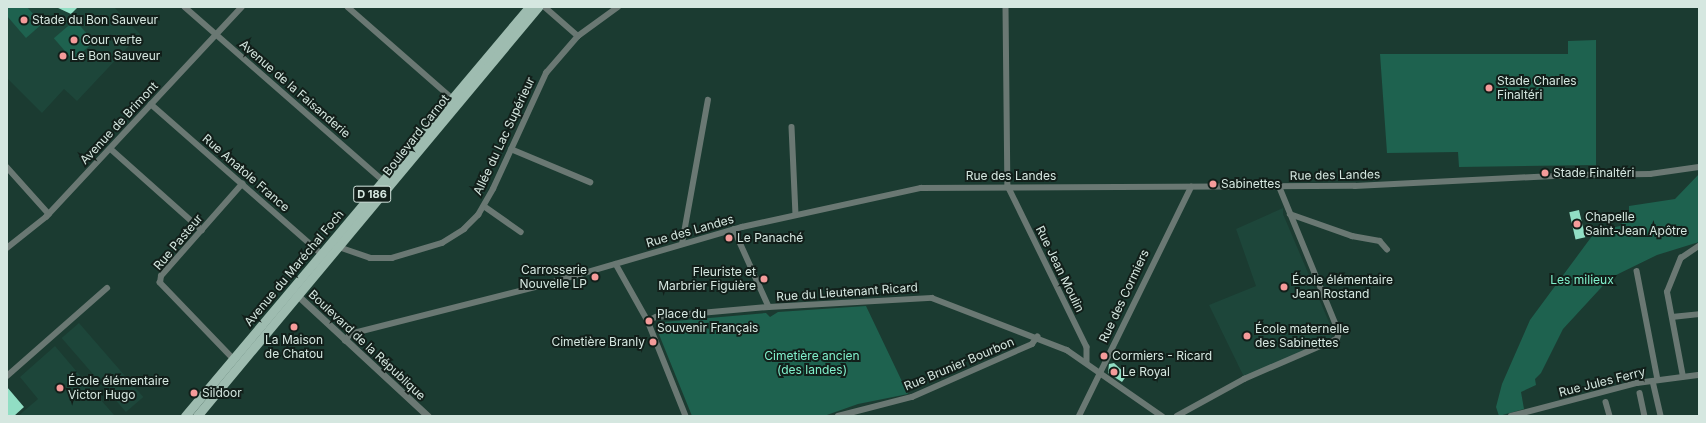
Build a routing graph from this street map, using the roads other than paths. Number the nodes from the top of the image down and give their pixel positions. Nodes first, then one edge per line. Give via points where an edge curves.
1 (185, 7) edge
2 (242, 7) edge
3 (348, 7) edge
4 (529, 7) edge
5 (538, 7) edge
6 (545, 7) edge
7 (618, 7) edge
8 (1006, 7) edge
9 (216, 35) junction
10 (578, 36) junction
11 (454, 100) junction
12 (708, 100) dead end
13 (151, 104) junction
14 (792, 127) dead end
15 (110, 149) junction
16 (511, 149) junction
17 (7, 167) edge
18 (1699, 167) edge
19 (590, 182) dead end
20 (242, 184) junction
21 (387, 184) junction
22 (1008, 186) junction
23 (1191, 187) junction
24 (1279, 187) junction
25 (484, 206) junction
26 (49, 214) junction
27 (1290, 214) junction
28 (796, 215) junction
29 (202, 230) junction
30 (734, 230) junction
31 (521, 232) dead end
32 (334, 244) junction
33 (682, 244) junction
34 (1699, 246) edge
35 (7, 248) edge
36 (1386, 249) dead end
37 (324, 256) junction
38 (616, 264) junction
39 (1637, 271) dead end
40 (107, 288) dead end
41 (294, 293) junction
42 (769, 308) junction
43 (1699, 314) edge
44 (1672, 317) junction
45 (648, 321) junction
46 (1037, 337) junction
47 (345, 341) junction
48 (236, 362) junction
49 (1087, 362) junction
50 (1100, 371) junction
51 (1699, 375) edge
52 (7, 376) edge
53 (1683, 377) junction
54 (1656, 380) junction
55 (1640, 394) dead end
56 (1606, 402) dead end
57 (1536, 413) edge
58 (185, 416) edge
59 (197, 416) edge
60 (428, 416) edge
61 (686, 416) edge
62 (838, 416) edge
63 (1079, 416) edge
64 (1162, 416) edge
65 (1178, 416) edge
66 (1511, 416) edge
67 (1610, 416) edge
68 (1645, 416) edge
69 (1661, 416) edge

1 - 9 street, Avenue de la Faisanderie
2 - 9 street, Avenue de Brimont
3 - 11 street
4 - 11 main road, D 186
5 - 11 main road, Boulevard Carnot / D 186
6 - 10 street
7 - 10 street, Allée du Lac Supérieur
8 - 22 street
9 - 13 street, Avenue de Brimont
9 - 21 street, Avenue de la Faisanderie
10 - 16 street, Allée du Lac Supérieur via 546,73
11 - 21 main road, Boulevard Carnot / D 186
12 - 33 street
13 - 15 street, Avenue de Brimont
13 - 20 street, Rue Anatole France
14 - 28 street
15 - 26 street, Avenue de Brimont
15 - 29 street
16 - 19 street
16 - 25 street, Allée du Lac Supérieur
17 - 26 street
18 - 24 street, Rue des Landes via 1650,174
20 - 29 street, Rue Pasteur
20 - 37 street, Rue Anatole France
21 - 32 main road, Boulevard Carnot / D 186
22 - 23 street, Rue des Landes
22 - 28 street, Rue des Landes via 921,188
22 - 49 street, Rue Jean Moulin via 1087,347
23 - 24 street, Rue des Landes
23 - 50 street, Rue des Cormiers
24 - 27 street
25 - 31 street
25 - 32 street, Allée du Lac Supérieur via 472,222 449,240 404,255 370,258
26 - 35 street, Avenue de Brimont
27 - 36 street via 1352,236 1380,241
27 - 65 street via 1339,334 1337,339 1244,379
28 - 30 street, Rue des Landes
29 - 48 street, Rue Pasteur via 161,276 160,283
30 - 33 street, Rue des Landes
30 - 42 street
32 - 37 main road, Boulevard Carnot / D 186
33 - 38 street, Rue des Landes
34 - 44 street via 1681,258 1668,286
37 - 41 main road, Boulevard Carnot / D 186
37 - 41 main road, Avenue du Maréchal Foch / D 186 via 305,274
38 - 45 street
38 - 47 street, Rue des Landes via 350,334
39 - 54 street
40 - 52 street
41 - 47 street, Boulevard de la République
41 - 48 main road, Avenue du Maréchal Foch / D 186
42 - 45 street, Rue du Lieutenant Ricard via 656,317
42 - 46 street, Rue du Lieutenant Ricard via 927,298
43 - 44 street
44 - 53 street
45 - 61 street
46 - 49 street, Rue du Lieutenant Ricard
46 - 62 street, Rue Brunier Bourbon via 1032,344 912,397
47 - 60 street, Boulevard de la République
48 - 58 main road, Avenue du Maréchal Foch / D 186
48 - 59 main road, Avenue du Maréchal Foch / D 186
49 - 50 street, Rue du Lieutenant Ricard
50 - 63 street, Rue des Cormiers
50 - 64 street, Rue du Lieutenant Ricard
51 - 53 street, Rue Jules Ferry
53 - 54 street, Rue Jules Ferry
54 - 57 street, Rue Jules Ferry
54 - 69 street
55 - 68 street
56 - 67 street
57 - 66 street, Rue Jules Ferry

